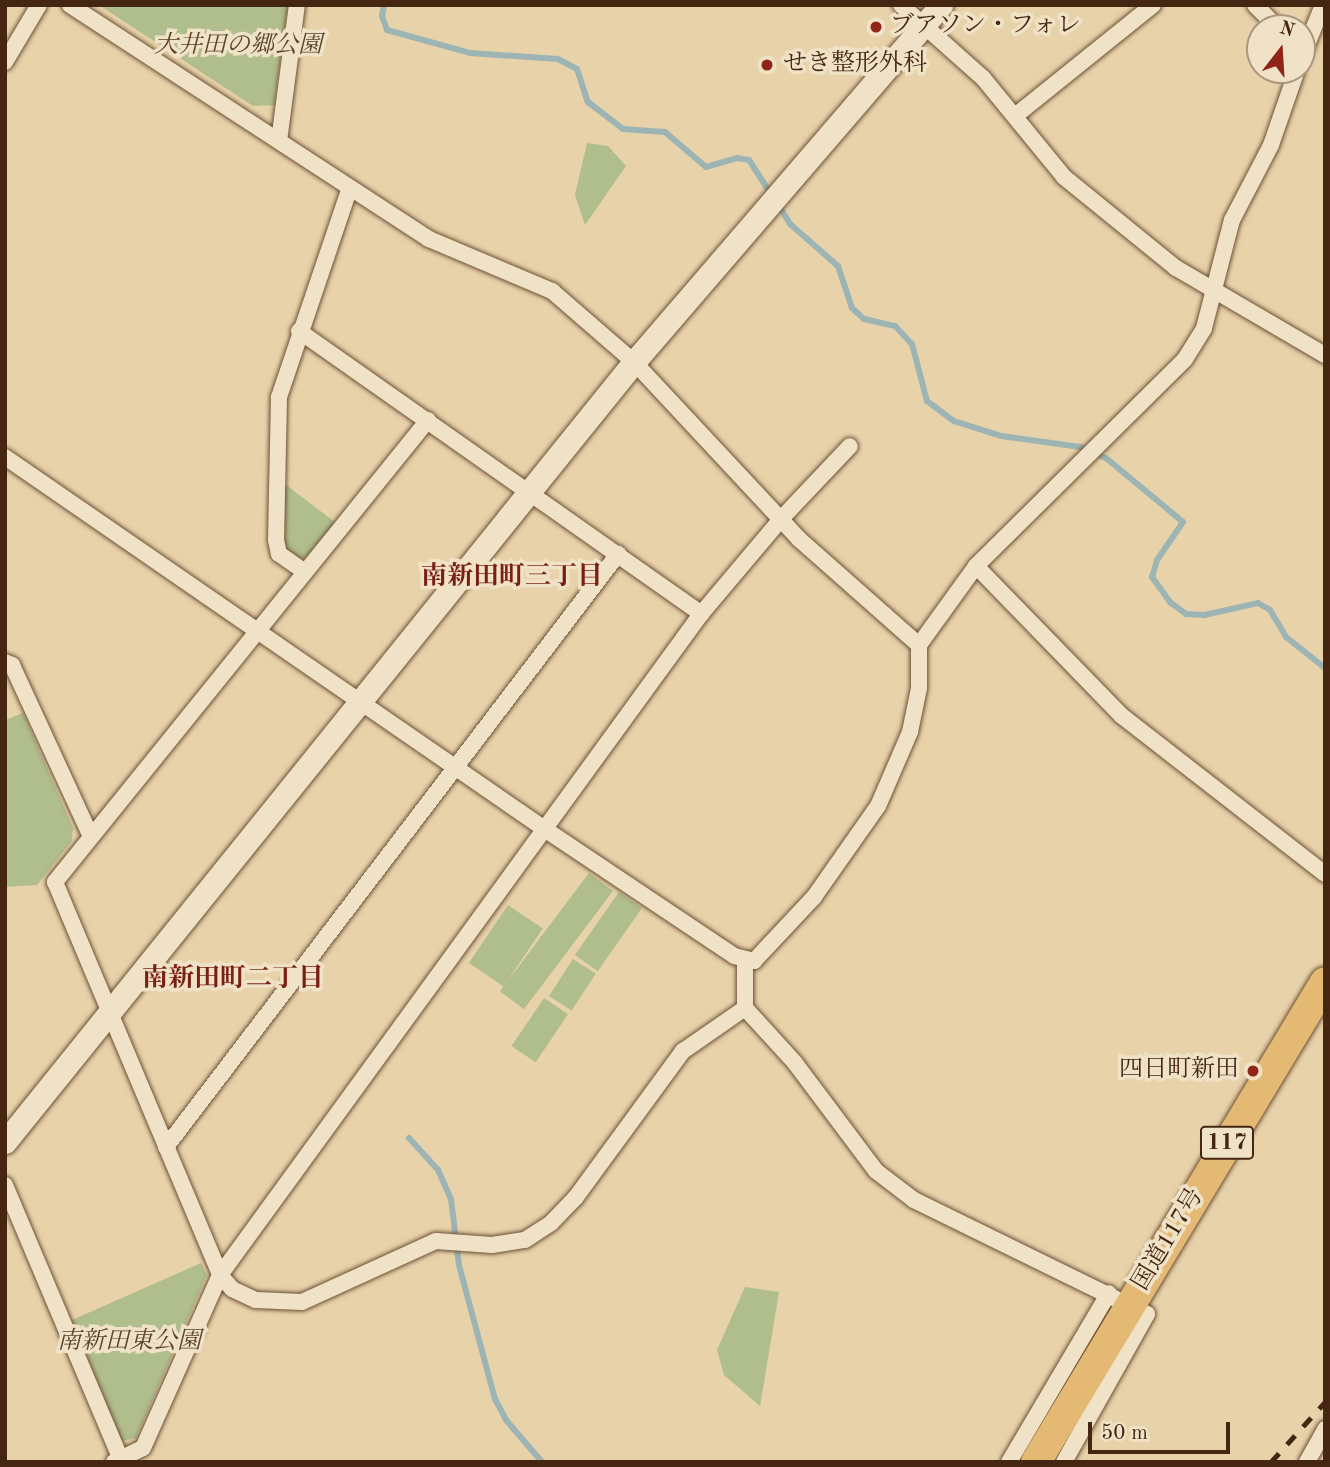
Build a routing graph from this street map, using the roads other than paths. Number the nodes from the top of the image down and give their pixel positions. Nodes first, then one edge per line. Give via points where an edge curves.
1 (39, 5) edge
2 (70, 5) edge
3 (297, 5) edge
4 (901, 5) edge
5 (940, 5) edge
6 (1153, 5) edge
7 (925, 23) junction
8 (5, 62) edge
9 (1292, 84) edge
10 (1015, 116) junction
11 (279, 141) junction
12 (349, 190) junction
13 (1214, 293) junction
14 (299, 331) junction
15 (1325, 355) edge
16 (635, 362) junction
17 (428, 420) junction
18 (850, 446) dead end
19 (5, 457) edge
20 (529, 491) junction
21 (781, 519) junction
22 (618, 554) junction
23 (976, 566) junction
24 (305, 572) junction
25 (701, 614) junction
26 (258, 630) junction
27 (919, 645) junction
28 (5, 662) edge
29 (359, 701) junction
30 (456, 768) junction
31 (546, 830) junction
32 (91, 837) junction
33 (1325, 874) edge
34 (745, 961) junction
35 (1325, 982) edge
36 (745, 1008) junction
37 (109, 1011) junction
38 (5, 1142) edge
39 (166, 1147) junction
40 (5, 1185) edge
41 (220, 1275) junction
42 (1119, 1299) junction
43 (1325, 1429) edge
44 (117, 1461) edge
45 (1009, 1462) edge
46 (1036, 1462) edge
47 (1064, 1462) edge
48 (1307, 1462) edge

1 - 8 street
2 - 11 street
3 - 11 street
4 - 7 street
5 - 7 street
6 - 10 street
7 - 10 street
7 - 16 street
9 - 13 street via 1271,145 1232,220
10 - 13 street via 1064,177
11 - 12 street
12 - 14 street
12 - 16 street via 429,239 537,282
13 - 15 street
13 - 23 street via 1204,328 1185,359
14 - 17 street
14 - 24 street via 279,397 276,540 279,554
16 - 20 street
16 - 21 street
17 - 20 street
17 - 24 street
18 - 21 street
19 - 26 street
20 - 22 street
20 - 29 street
21 - 25 street
21 - 27 street
22 - 25 street
22 - 30 street
23 - 27 street
23 - 33 street via 1122,716
24 - 26 street
25 - 31 street
26 - 29 street
26 - 32 street
27 - 34 street via 919,688 910,732 878,806 814,897 761,956
28 - 32 street via 12,665
29 - 30 street
29 - 37 street
30 - 31 street
30 - 39 street
31 - 34 street
31 - 41 street
32 - 37 street via 55,882
34 - 36 street
35 - 42 highway, 国道117号 / 117
36 - 41 street via 683,1051 576,1197 551,1223 525,1240 492,1245 436,1241 302,1302 256,1300 232,1289
36 - 42 street via 795,1063 876,1171 914,1200
37 - 38 street
37 - 39 street
39 - 41 street
40 - 44 street
41 - 44 street via 143,1447
42 - 45 street
42 - 46 highway, 国道117号 / 117
42 - 47 street via 1147,1314 1145,1323
43 - 48 street

